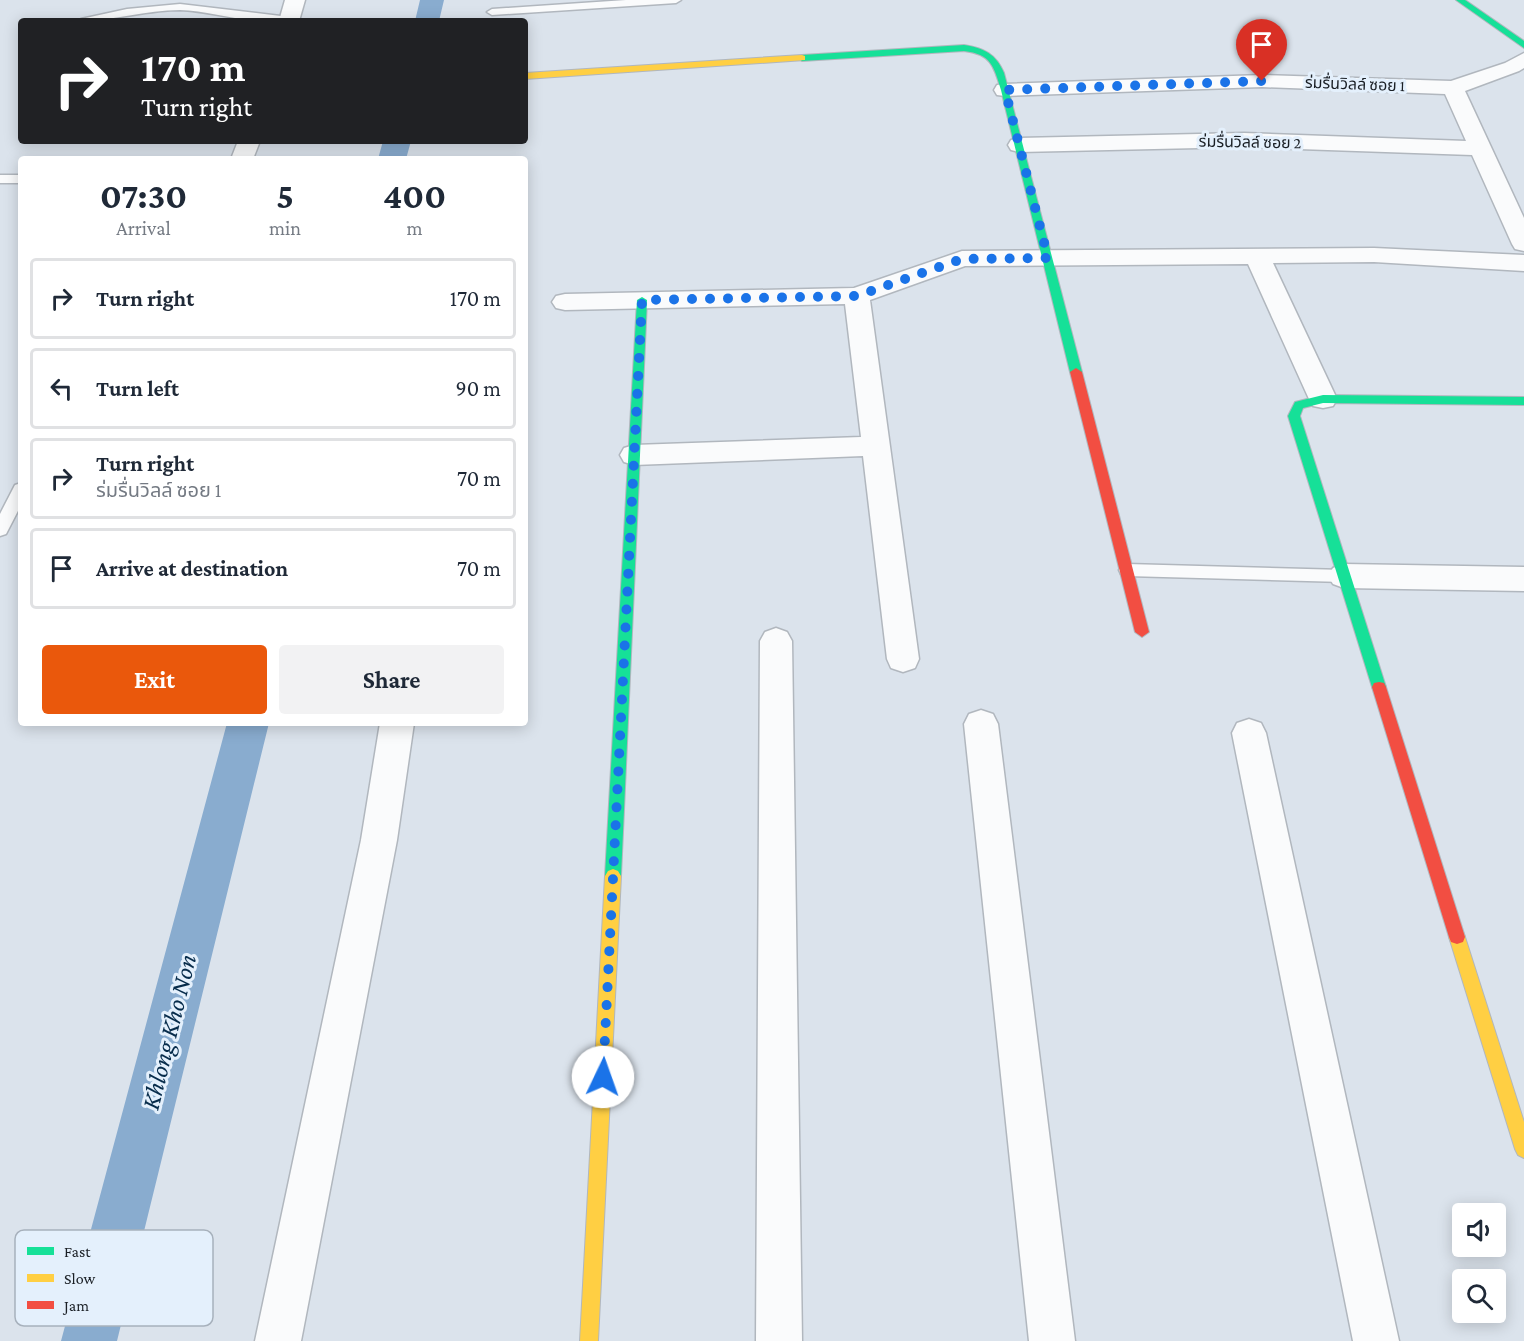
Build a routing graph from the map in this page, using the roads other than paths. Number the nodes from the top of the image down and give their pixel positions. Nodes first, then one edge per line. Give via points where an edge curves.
1 (295, 0) edge
2 (676, 0) edge
3 (1460, 0) edge
4 (492, 12) dead end
5 (98, 18) edge
6 (266, 18) edge
7 (290, 18) edge
8 (1524, 45) edge
9 (1524, 59) edge
10 (528, 76) edge
11 (1453, 88) junction
12 (1005, 90) junction
13 (1019, 145) junction
14 (1480, 148) junction
15 (0, 179) edge
16 (18, 179) edge
17 (1524, 244) edge
18 (1257, 256) junction
19 (1048, 258) junction
20 (1524, 263) edge
21 (857, 296) junction
22 (642, 300) junction
23 (565, 302) dead end
24 (1323, 399) junction
25 (1524, 401) edge
26 (876, 446) junction
27 (634, 455) junction
28 (18, 495) edge
29 (0, 530) edge
30 (1127, 570) junction
31 (1344, 576) junction
32 (1524, 579) edge
33 (1142, 632) dead end
34 (776, 642) dead end
35 (903, 659) dead end
36 (981, 724) dead end
37 (397, 726) edge
38 (1249, 733) dead end
39 (1524, 1149) edge
40 (278, 1341) edge
41 (589, 1341) edge
42 (779, 1341) edge
43 (1052, 1341) edge
44 (1376, 1341) edge

1 - 7 street
2 - 4 lane
3 - 8 street
5 - 6 lane via 180,7
9 - 11 street
10 - 12 street via 978,48 995,61
11 - 12 street, ร่มรื่นวิลล์ ซอย 1 via 1262,81
11 - 14 street
12 - 13 street
13 - 14 street, ร่มรื่นวิลล์ ซอย 2 via 1244,140
13 - 19 street
14 - 17 street
15 - 16 lane
18 - 19 street
18 - 20 street via 1374,255
18 - 24 street
19 - 21 street via 962,259
19 - 30 street
21 - 22 street
21 - 26 street
22 - 23 street
22 - 27 street
24 - 25 street
24 - 31 street via 1299,405 1294,416
26 - 27 street
26 - 35 street
27 - 41 street
28 - 29 lane
30 - 31 lane
30 - 33 street
31 - 32 street
31 - 39 street
34 - 42 street
36 - 43 street
37 - 40 street via 380,840
38 - 44 street

